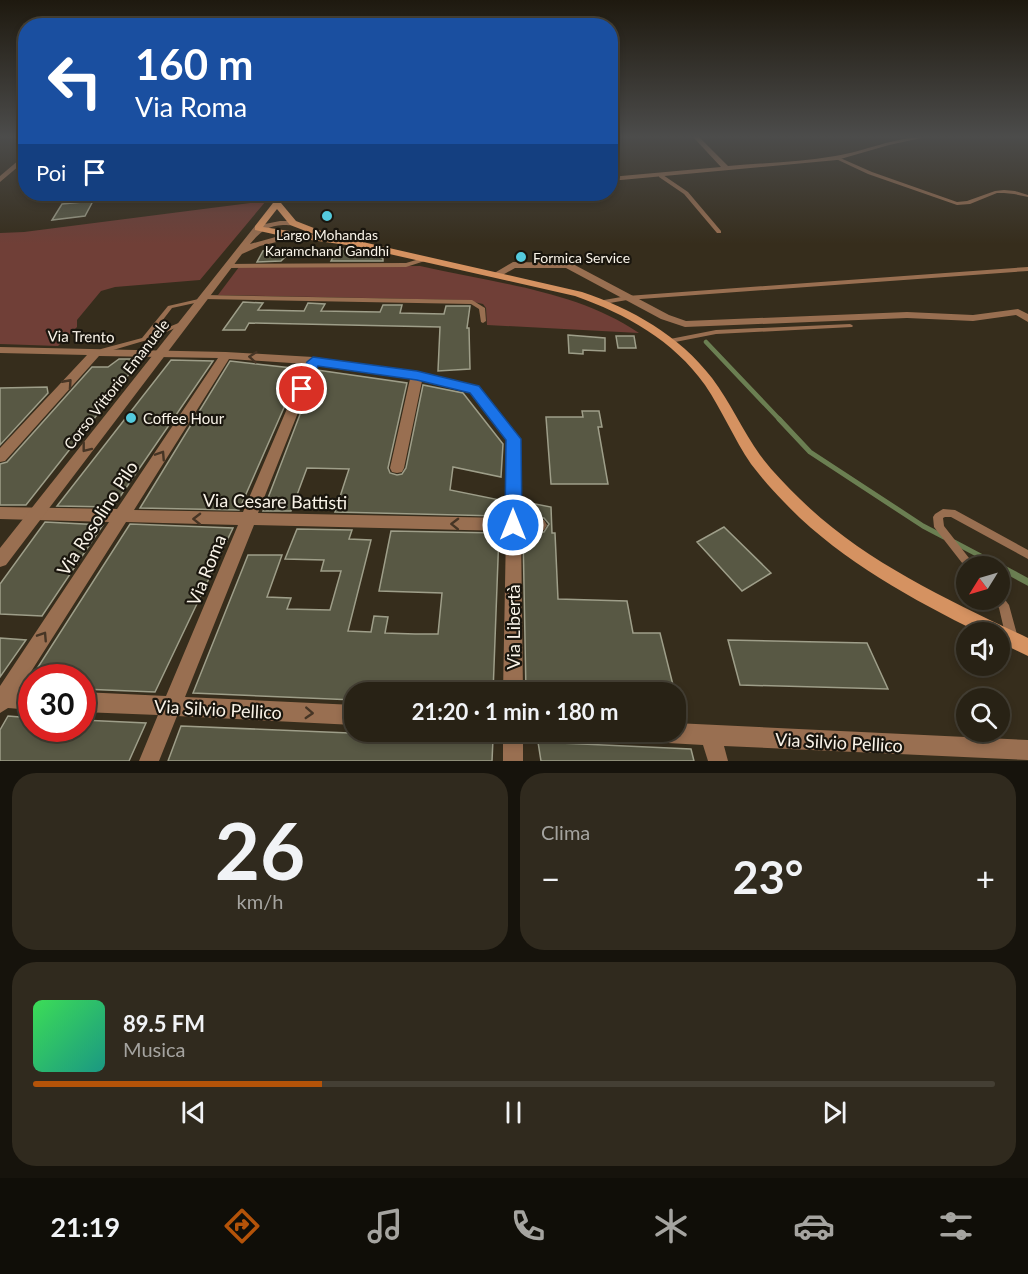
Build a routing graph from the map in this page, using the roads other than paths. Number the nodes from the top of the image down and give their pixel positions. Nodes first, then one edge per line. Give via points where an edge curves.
1 (694, 173) edge
2 (869, 173) edge
3 (661, 176) junction
4 (618, 179) edge
5 (1028, 196) edge
6 (279, 201) edge
7 (277, 204) junction
8 (293, 223) junction
9 (258, 228) junction
10 (719, 232) dead end
11 (290, 236) junction
12 (333, 238) junction
13 (240, 253) junction
14 (426, 260) junction
15 (229, 266) junction
16 (1028, 269) edge
17 (496, 275) junction
18 (204, 298) junction
19 (627, 298) junction
20 (604, 302) junction
21 (1028, 319) edge
22 (483, 321) dead end
23 (184, 323) junction
24 (850, 326) dead end
25 (145, 339) junction
26 (670, 341) junction
27 (0, 351) edge
28 (100, 351) junction
29 (161, 353) junction
30 (226, 355) junction
31 (313, 362) junction
32 (417, 376) junction
33 (0, 457) edge
34 (397, 468) dead end
35 (0, 513) edge
36 (36, 513) junction
37 (121, 517) junction
38 (248, 520) junction
39 (513, 525) junction
40 (539, 525) dead end
41 (1028, 555) edge
42 (962, 556) edge
43 (0, 560) edge
44 (1006, 610) edge
45 (1020, 644) edge
46 (513, 682) edge
47 (1, 700) edge
48 (18, 700) edge
49 (96, 703) edge
50 (171, 706) junction
51 (344, 715) edge
52 (686, 734) edge
53 (711, 736) junction
54 (513, 742) edge
55 (1028, 750) edge
56 (149, 761) edge
57 (513, 761) edge
58 (718, 761) edge

1 - 3 street
2 - 5 lane via 957,204 999,190
3 - 4 street
3 - 10 lane via 686,193
6 - 7 main road
7 - 8 main road
7 - 9 main road
8 - 9 street
8 - 12 main road
9 - 11 main road
9 - 13 street, Corso Vittorio Emanuele
11 - 12 main road
11 - 13 street via 257,244
12 - 14 main road
13 - 15 street, Corso Vittorio Emanuele
14 - 15 lane via 406,265
14 - 17 main road
15 - 18 street, Corso Vittorio Emanuele
16 - 19 lane
17 - 19 street via 513,266 568,265
17 - 20 main road
18 - 22 lane via 472,302 482,308
18 - 23 street, Corso Vittorio Emanuele
18 - 25 lane via 170,307
19 - 20 lane
19 - 21 street via 685,324 907,315 973,318 1018,312
20 - 26 main road
23 - 25 lane
23 - 29 street, Corso Vittorio Emanuele
24 - 26 lane via 716,332
25 - 28 lane
26 - 45 main road via 701,372 757,460 808,516 871,563
27 - 28 street, Via Trento
28 - 29 street, Via Trento
33 -> 28 street
29 - 30 street, Via Trento
29 -> 36 street, Corso Vittorio Emanuele
31 -> 30 street, Via Trento
37 -> 30 street, Via Rosolino Pilo
31 - 32 street, Via Trento
31 - 38 street, Via Roma
32 - 34 street
32 - 39 street, Via Libertà via 474,389 514,439
35 - 36 street, Via Cesare Battisti
36 - 37 street, Via Cesare Battisti
36 - 43 street, Corso Vittorio Emanuele
38 -> 37 street, Via Cesare Battisti
47 -> 37 street, Via Rosolino Pilo
39 -> 38 street, Via Cesare Battisti
38 - 50 street, Via Roma
39 - 40 street, Via Cesare Battisti
39 - 46 street, Via Libertà
41 - 42 lane via 952,513 943,513 938,517 939,527
44 - 45 lane
47 - 48 street
49 - 50 street, Via Silvio Pellico
50 -> 51 street, Via Silvio Pellico
50 - 56 street, Via Roma
52 - 53 street, Via Silvio Pellico
53 - 55 street, Via Silvio Pellico
53 - 58 street
54 - 57 street

